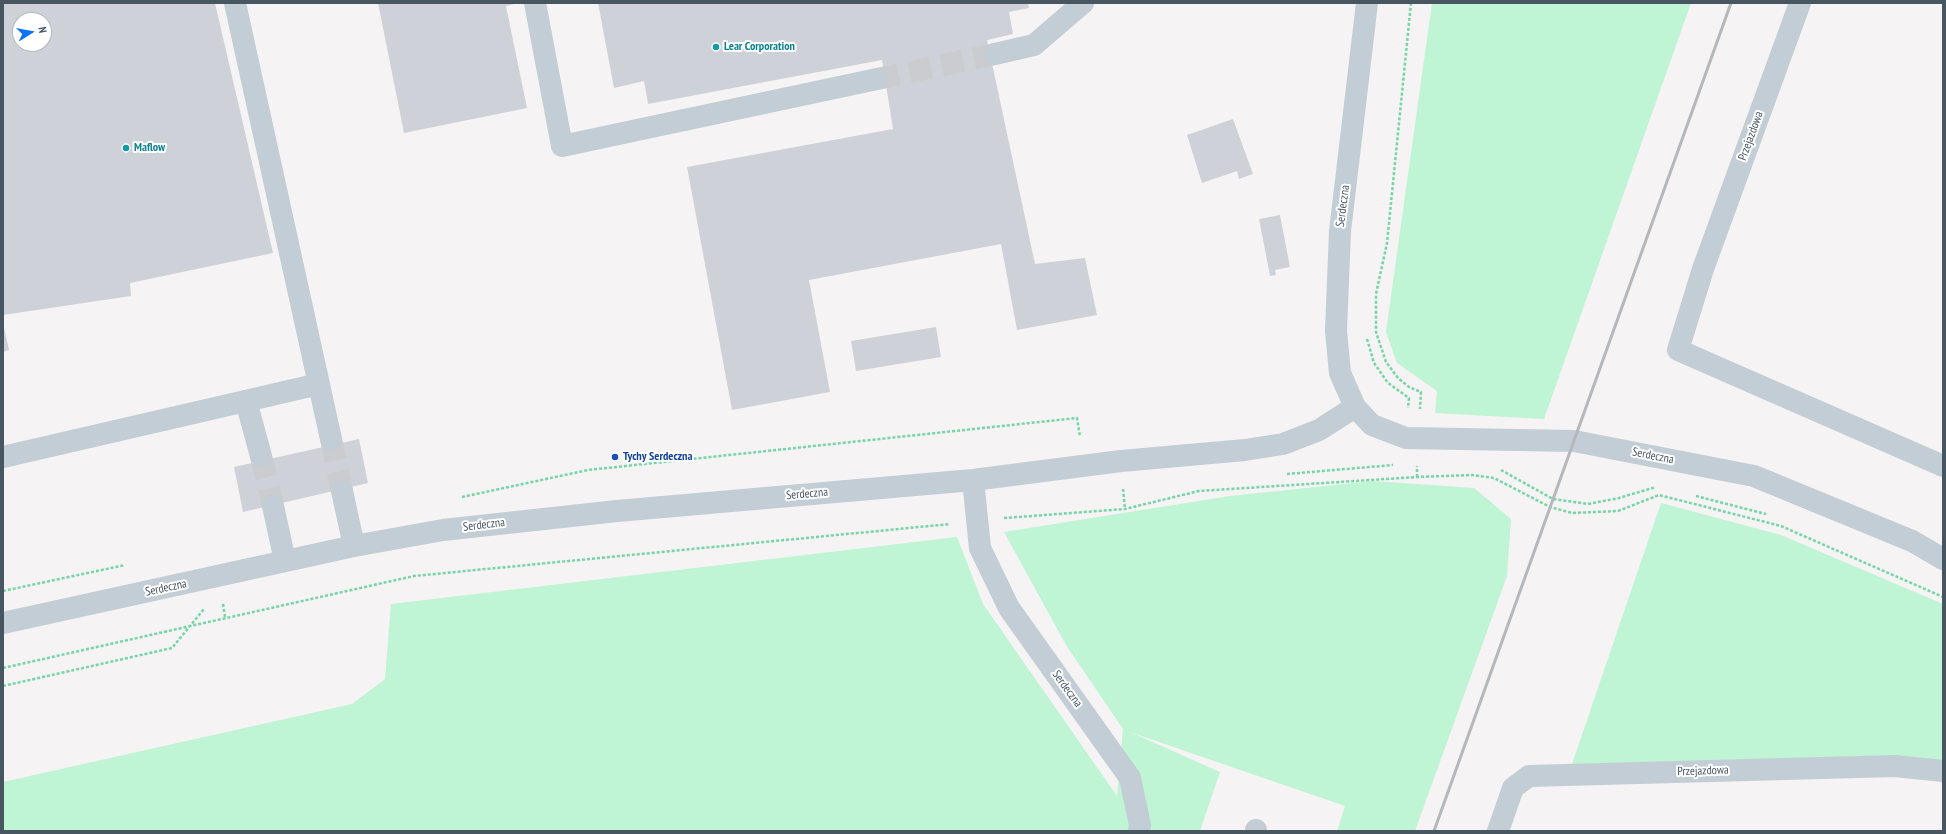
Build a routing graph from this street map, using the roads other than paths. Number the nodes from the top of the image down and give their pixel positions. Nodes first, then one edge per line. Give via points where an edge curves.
1 (235, 3) edge
2 (535, 3) edge
3 (1083, 3) edge
4 (1367, 3) edge
5 (1800, 3) edge
6 (996, 54) tunnel mouth
7 (877, 79) tunnel mouth
8 (319, 384) junction
9 (246, 401) junction
10 (1355, 407) junction
11 (331, 439) tunnel mouth
12 (261, 456) tunnel mouth
13 (3, 457) edge
14 (1943, 466) edge
15 (973, 480) junction
16 (342, 491) tunnel mouth
17 (273, 506) tunnel mouth
18 (354, 546) junction
19 (1943, 559) edge
20 (285, 561) junction
21 (3, 623) edge
22 (1943, 771) edge
23 (1139, 831) edge
24 (1498, 831) edge

1 - 8 street
2 - 7 street via 562,146
3 - 6 street via 1034,46
4 - 10 street, Serdeczna via 1340,231 1336,331 1340,373
5 - 14 street, Przejazdowa via 1703,269 1678,350
8 - 9 street
8 - 11 street
9 - 12 street
9 - 13 street
10 - 15 street, Serdeczna via 1319,430 1283,444
10 - 19 street, Serdeczna via 1372,425 1412,438 1574,440 1754,476 1912,541
15 - 18 street, Serdeczna via 529,520 443,530
15 - 23 street, Serdeczna via 980,548 1009,608 1130,778
16 - 18 street
17 - 20 street
18 - 20 street, Serdeczna
20 - 21 street, Serdeczna
22 - 24 street, Przejazdowa via 1895,766 1529,776 1513,788

